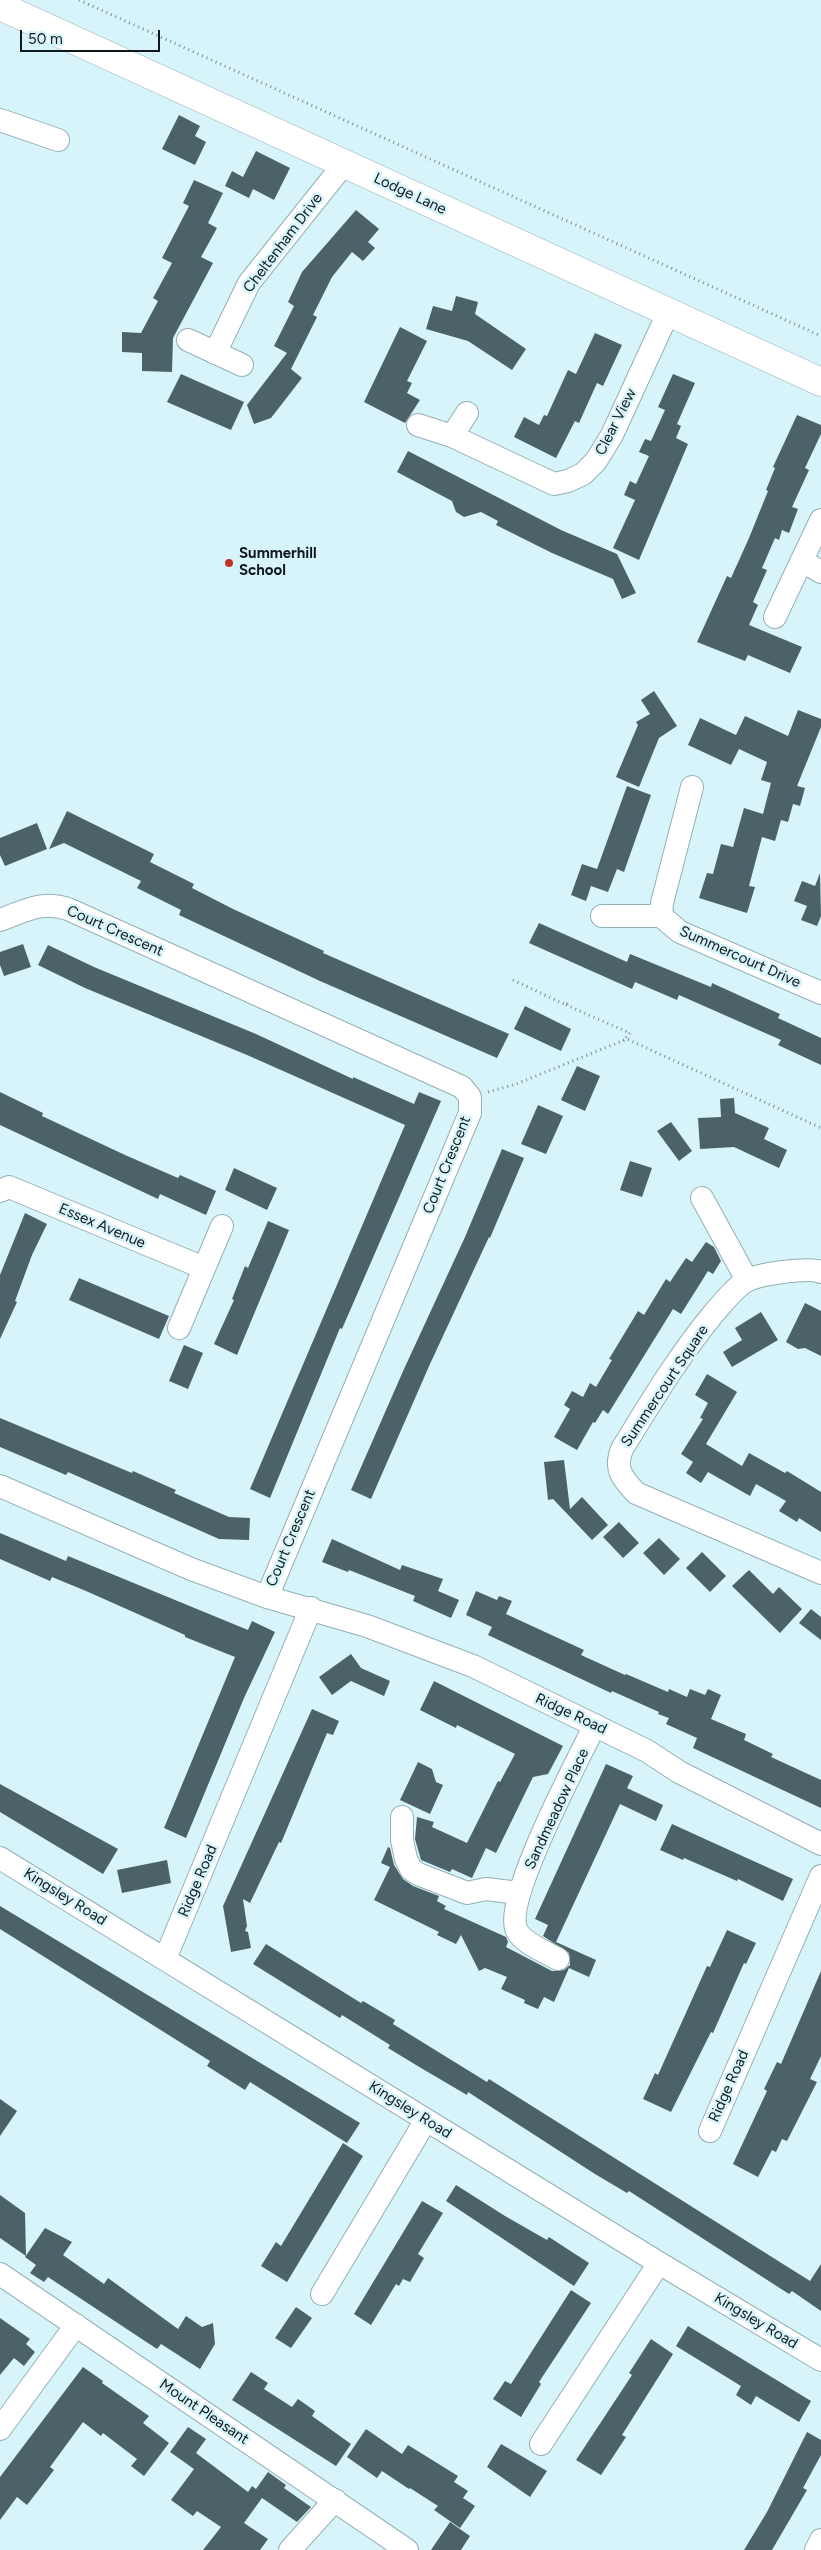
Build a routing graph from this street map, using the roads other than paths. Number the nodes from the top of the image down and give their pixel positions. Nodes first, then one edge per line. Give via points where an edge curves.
1 (0, 6) edge
2 (0, 120) edge
3 (58, 140) dead end
4 (344, 164) junction
5 (668, 313) junction
6 (188, 340) dead end
7 (215, 353) junction
8 (242, 365) dead end
9 (821, 382) edge
10 (467, 413) dead end
11 (418, 425) dead end
12 (452, 436) junction
13 (821, 520) edge
14 (811, 566) edge
15 (775, 617) dead end
16 (692, 787) dead end
17 (602, 916) dead end
18 (661, 916) junction
19 (0, 920) edge
20 (821, 993) edge
21 (0, 1191) edge
22 (702, 1198) dead end
23 (222, 1226) dead end
24 (204, 1268) junction
25 (821, 1272) edge
26 (747, 1280) junction
27 (180, 1328) dead end
28 (0, 1486) edge
29 (821, 1573) edge
30 (267, 1597) junction
31 (310, 1608) junction
32 (596, 1725) junction
33 (402, 1817) dead end
34 (821, 1844) edge
35 (0, 1858) edge
36 (821, 1876) edge
37 (519, 1893) junction
38 (165, 1959) junction
39 (558, 1959) dead end
40 (426, 2120) junction
41 (710, 2131) dead end
42 (659, 2263) junction
43 (0, 2274) edge
44 (322, 2294) dead end
45 (76, 2325) junction
46 (821, 2360) edge
47 (0, 2429) edge
48 (541, 2444) dead end
49 (336, 2500) junction
50 (821, 2540) edge
51 (290, 2550) edge
52 (407, 2550) edge
53 (816, 2550) edge

1 - 4 main road, Lodge Lane
2 - 3 street
4 - 5 main road, Lodge Lane
4 - 7 street, Cheltenham Drive via 249,283
5 - 9 main road, Lodge Lane
5 - 12 street, Clear View via 612,434 596,461 583,474 554,484
6 - 7 street
7 - 8 street
10 - 12 street
11 - 12 street, Clear View
13 - 14 street
14 - 15 street
16 - 18 street
17 - 18 street
18 - 20 street, Summercourt Drive via 680,932
19 - 30 street, Court Crescent via 43,905 53,904 68,909 462,1087 470,1097 470,1113
21 - 24 street, Essex Avenue via 9,1187
22 - 26 street
23 - 24 street
24 - 27 street
25 - 26 street via 814,1269 786,1271
26 - 29 street, Summercourt Square via 690,1342 622,1449 617,1460 619,1475 636,1493
28 - 30 street, Ridge Road via 191,1569
30 - 31 street, Ridge Road
31 - 32 street, Ridge Road via 472,1666
31 - 38 street, Ridge Road
32 - 34 street, Ridge Road via 647,1751 679,1772
32 - 37 street, Sandmeadow Place via 544,1831
33 - 37 street via 402,1840 411,1869 456,1891 466,1893 486,1889
35 - 38 street, Kingsley Road
36 - 41 street, Ridge Road
37 - 39 street, Sandmeadow Place via 515,1921 520,1936
38 - 40 street, Kingsley Road
40 - 42 street, Kingsley Road
40 - 44 street
42 - 46 street, Kingsley Road
42 - 48 street
43 - 45 street, Mount Pleasant
45 - 47 street
45 - 49 street, Mount Pleasant
49 - 51 street
49 - 52 street, Mount Pleasant
50 - 53 street

